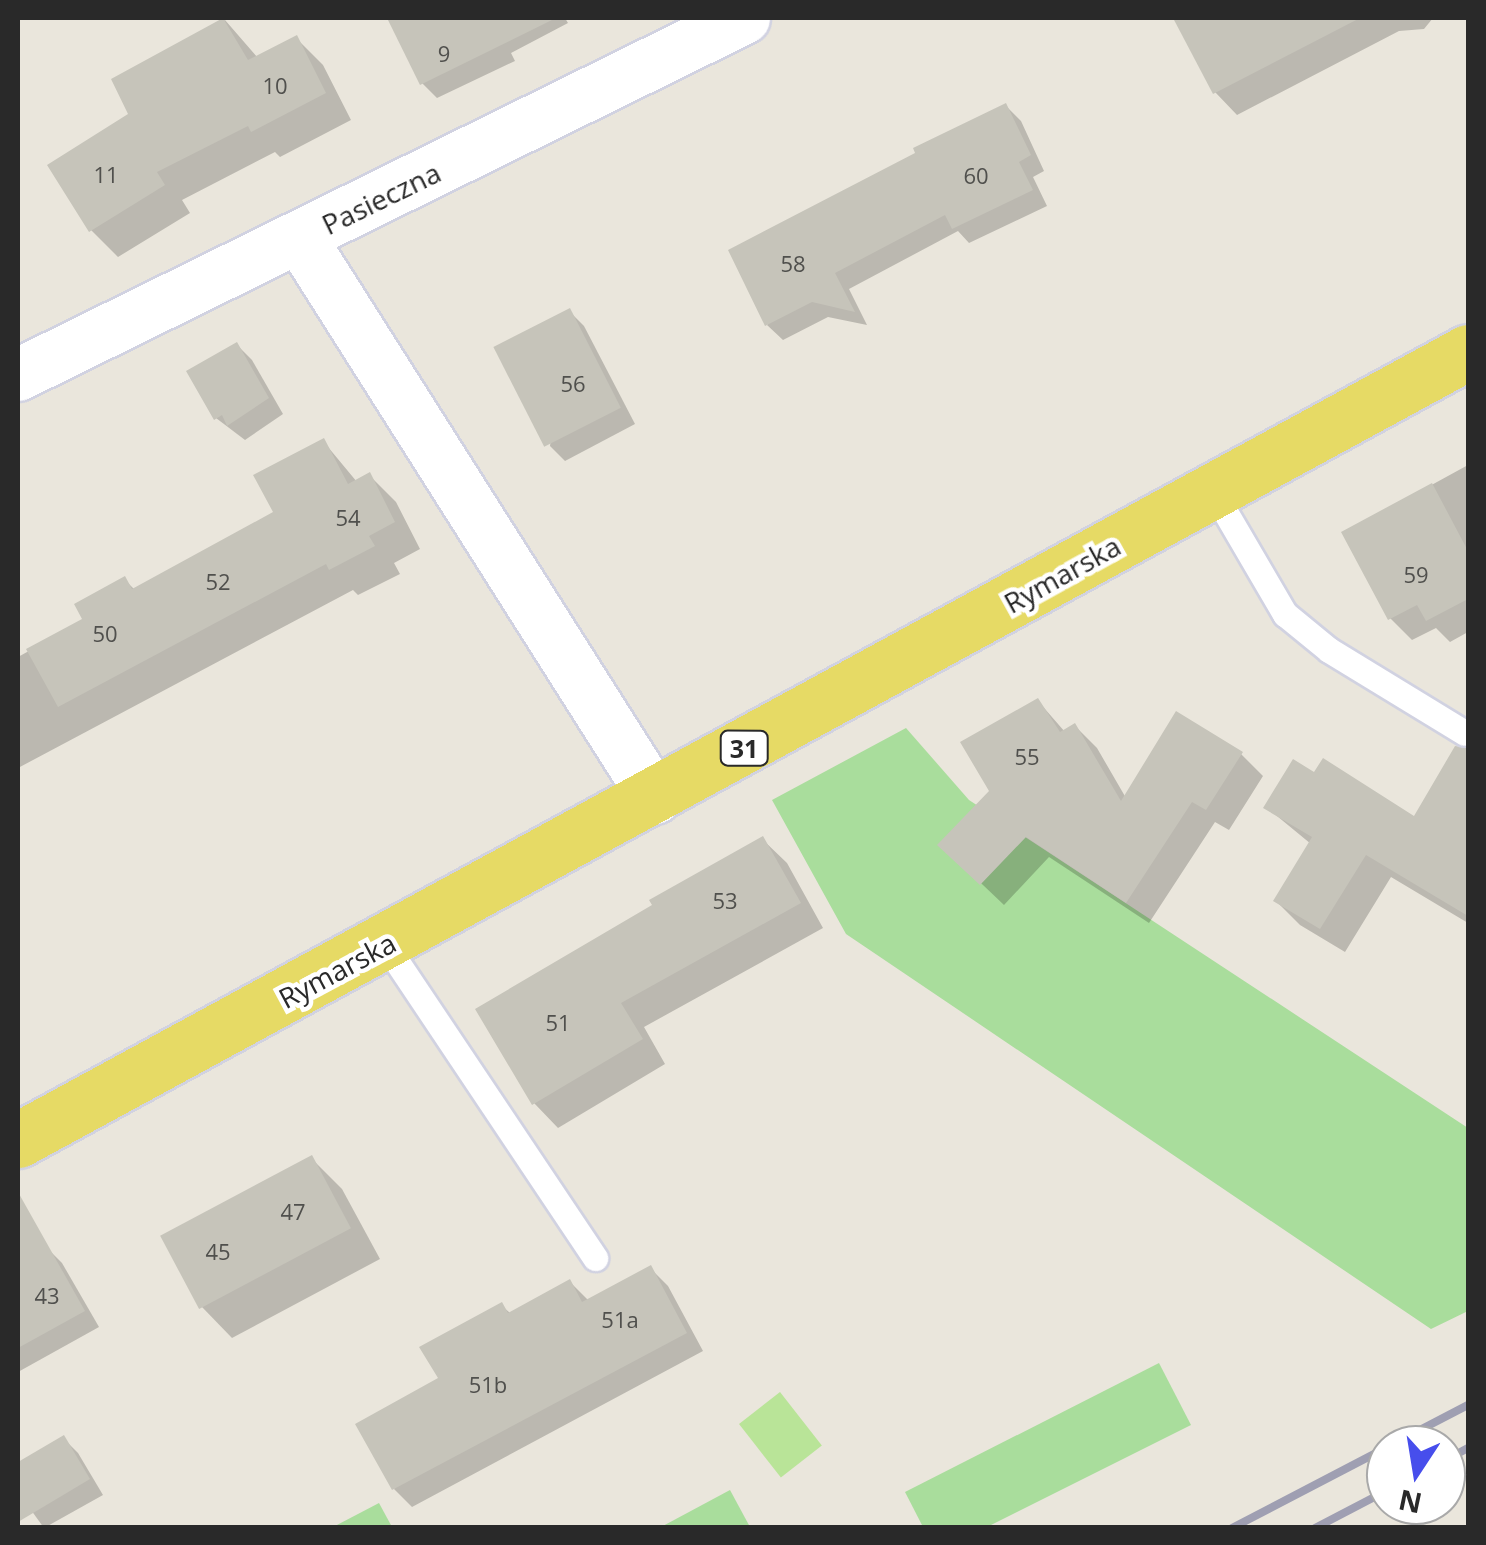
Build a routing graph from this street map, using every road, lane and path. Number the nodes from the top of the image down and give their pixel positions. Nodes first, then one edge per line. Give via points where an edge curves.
1 (744, 18) edge
2 (300, 238) junction
3 (1468, 352) edge
4 (18, 376) edge
5 (1213, 491) junction
6 (1465, 733) dead end
7 (655, 798) junction
8 (385, 944) junction
9 (18, 1140) edge
10 (595, 1258) dead end

1 - 2 street, Pasieczna
2 - 4 street, Pasieczna
2 - 7 street
3 - 5 main road, Rymarska / 31
5 - 6 lane via 1285,614 1329,650
5 - 7 main road, Rymarska / 31
7 - 8 main road, Rymarska / 31
8 - 9 main road, Rymarska / 31
8 - 10 lane

